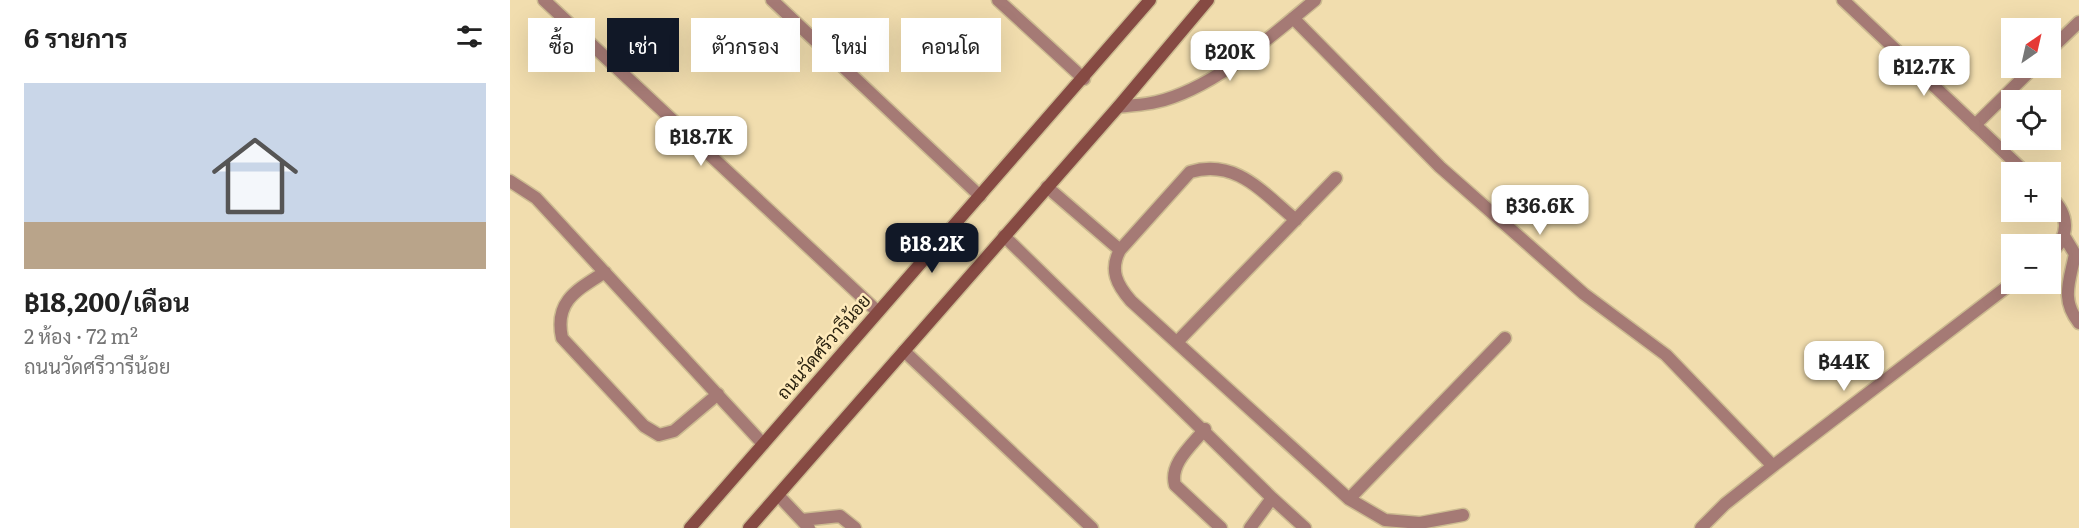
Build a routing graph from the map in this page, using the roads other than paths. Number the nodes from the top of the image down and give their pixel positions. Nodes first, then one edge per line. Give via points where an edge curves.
1 (544, 0) edge
2 (772, 0) edge
3 (998, 0) edge
4 (1150, 0) edge
5 (1208, 0) edge
6 (1316, 0) edge
7 (1843, 0) edge
8 (1293, 18) junction
9 (2079, 22) edge
10 (2061, 39) edge
11 (2023, 78) edge
12 (1084, 79) junction
13 (1119, 107) junction
14 (1975, 124) junction
15 (2015, 162) edge
16 (1336, 178) dead end
17 (510, 181) edge
18 (1047, 187) junction
19 (980, 196) junction
20 (2061, 209) edge
21 (1296, 220) junction
22 (1004, 236) junction
23 (2064, 236) junction
24 (2061, 240) edge
25 (1120, 250) junction
26 (605, 272) junction
27 (2001, 291) edge
28 (878, 312) junction
29 (2079, 323) edge
30 (1505, 338) dead end
31 (1177, 342) junction
32 (904, 351) junction
33 (718, 394) junction
34 (1205, 429) junction
35 (763, 444) junction
36 (1773, 466) junction
37 (778, 495) junction
38 (1272, 498) junction
39 (1349, 499) junction
40 (1463, 515) dead end
41 (805, 524) edge
42 (690, 528) edge
43 (749, 528) edge
44 (855, 528) edge
45 (1092, 528) edge
46 (1221, 528) edge
47 (1250, 528) edge
48 (1305, 528) edge
49 (1701, 528) edge

1 - 28 street
2 - 19 street
3 - 12 street
4 - 12 main road, ถนนวัดศรีวารีน้อย
5 - 13 main road
6 - 8 street
7 - 14 street
8 - 13 street via 1196,87 1156,102
8 - 36 street via 1440,167 1584,294 1666,356
9 - 10 street
11 - 14 street
12 - 19 main road, ถนนวัดศรีวารีน้อย
13 - 18 main road
14 - 15 street
16 - 21 street
17 - 26 street via 536,198
18 - 22 main road
18 - 25 street
19 - 28 main road, ถนนวัดศรีวารีน้อย
20 - 23 street via 2067,222
21 - 25 street via 1238,173 1202,168 1190,172
21 - 31 street
22 - 32 main road
22 - 34 street
23 - 24 street
23 - 29 street via 2075,254 2066,297
25 - 31 street via 1114,275 1120,288
26 - 33 street
26 - 33 street via 576,291 563,307 558,321 562,338 644,426 659,435 674,431
27 - 36 street
28 - 35 main road, ถนนวัดศรีวารีน้อย
30 - 39 street
31 - 39 street
32 - 37 main road
32 - 45 street
33 - 35 street
34 - 38 street
34 - 46 street via 1175,466 1173,477 1175,485
35 - 42 main road, ถนนวัดศรีวารีน้อย
36 - 49 street
37 - 41 street
37 - 43 main road
38 - 47 street
38 - 48 street
39 - 40 street via 1385,520 1420,523
41 - 44 street via 840,516

